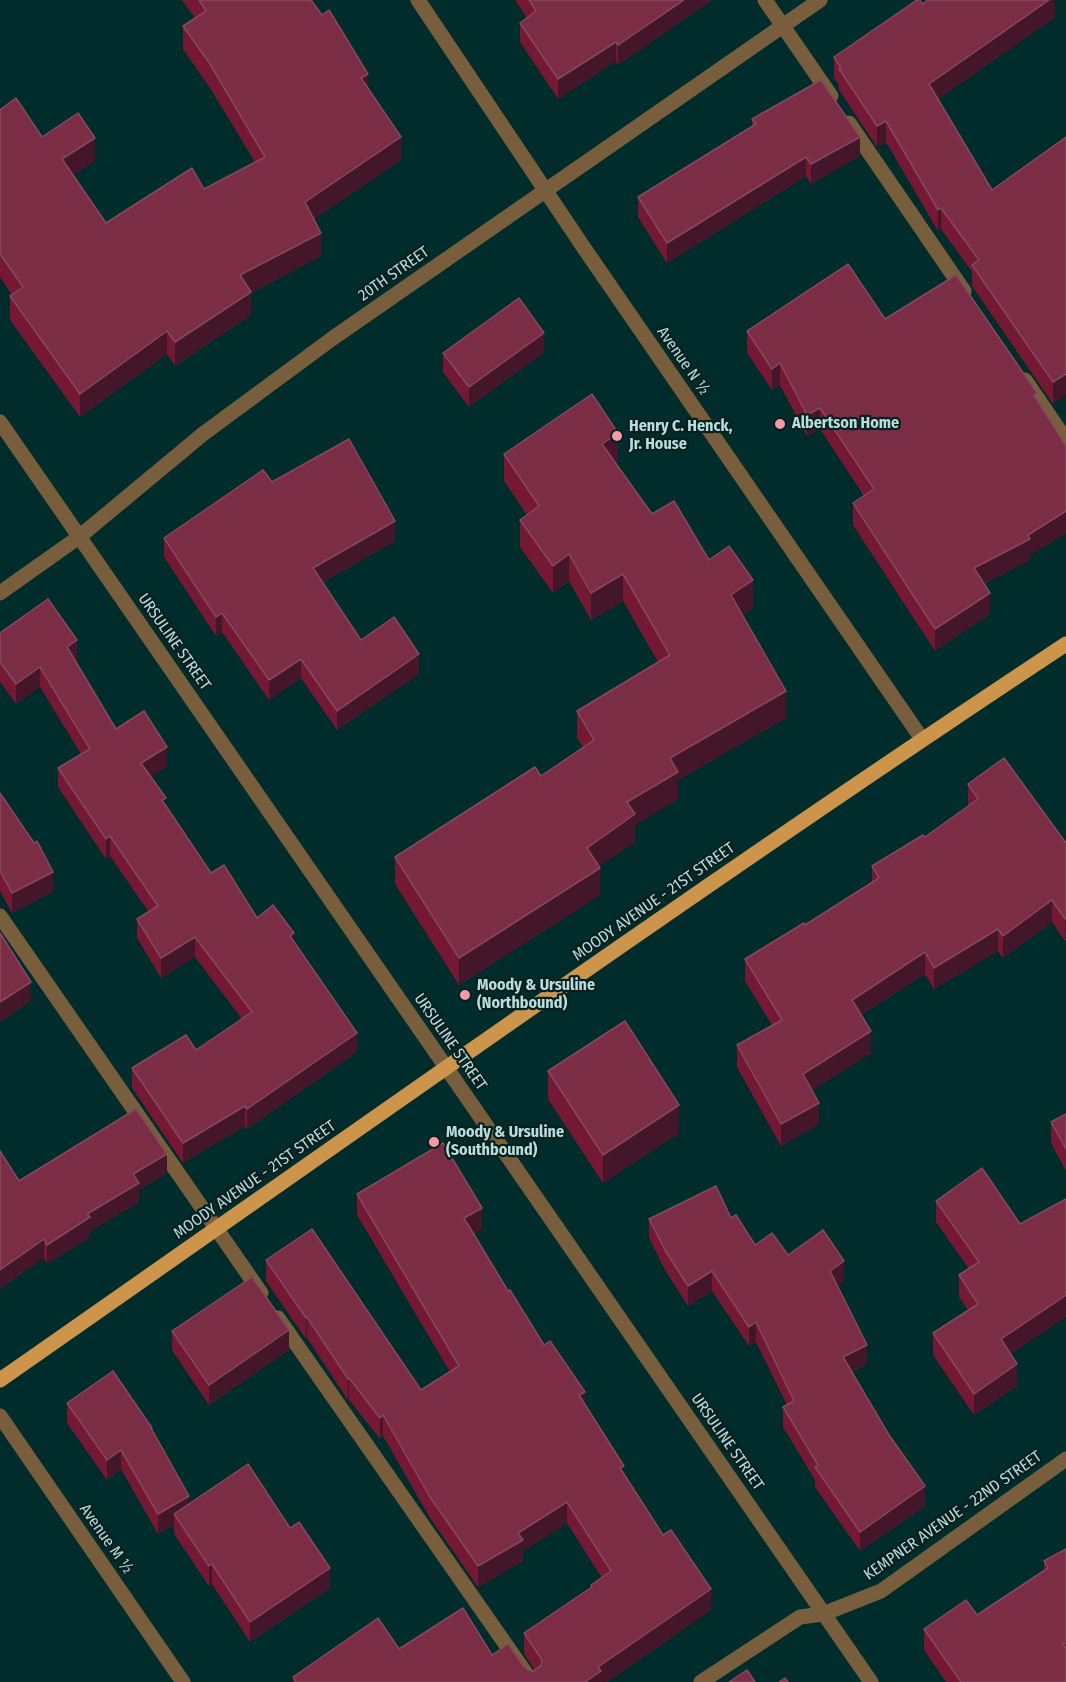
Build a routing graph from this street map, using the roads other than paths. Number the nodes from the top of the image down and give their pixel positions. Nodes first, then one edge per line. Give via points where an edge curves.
1 (418, 0) edge
2 (765, 0) edge
3 (820, 0) edge
4 (783, 26) junction
5 (545, 191) junction
6 (972, 302) edge
7 (1019, 371) edge
8 (0, 422) edge
9 (1066, 440) edge
10 (79, 537) junction
11 (0, 593) edge
12 (1066, 645) edge
13 (922, 740) junction
14 (0, 916) edge
15 (446, 1068) junction
16 (216, 1229) junction
17 (0, 1380) edge
18 (0, 1416) edge
19 (1066, 1459) edge
20 (823, 1614) junction
21 (183, 1682) edge
22 (532, 1682) edge
23 (700, 1682) edge
24 (871, 1682) edge

1 - 5 street, Avenue N ½
2 - 4 street
3 - 4 street, 20TH STREET
4 - 5 street, 20TH STREET
4 - 6 street
5 - 10 street, 20TH STREET via 212,427
5 - 13 street, Avenue N ½
7 - 9 street
8 - 10 street, URSULINE STREET
10 - 11 street, 20TH STREET
10 - 15 street, URSULINE STREET
12 - 13 main road, MOODY AVENUE - 21ST STREET
13 - 15 main road, MOODY AVENUE - 21ST STREET
14 - 16 street
15 - 16 main road, MOODY AVENUE - 21ST STREET
15 - 20 street, URSULINE STREET
16 - 17 main road, MOODY AVENUE - 21ST STREET
16 - 22 street
18 - 21 street, Avenue M ½
19 - 20 street, KEMPNER AVENUE - 22ND STREET via 881,1591
20 - 23 street, KEMPNER AVENUE - 22ND STREET via 800,1617
20 - 24 street, URSULINE STREET

